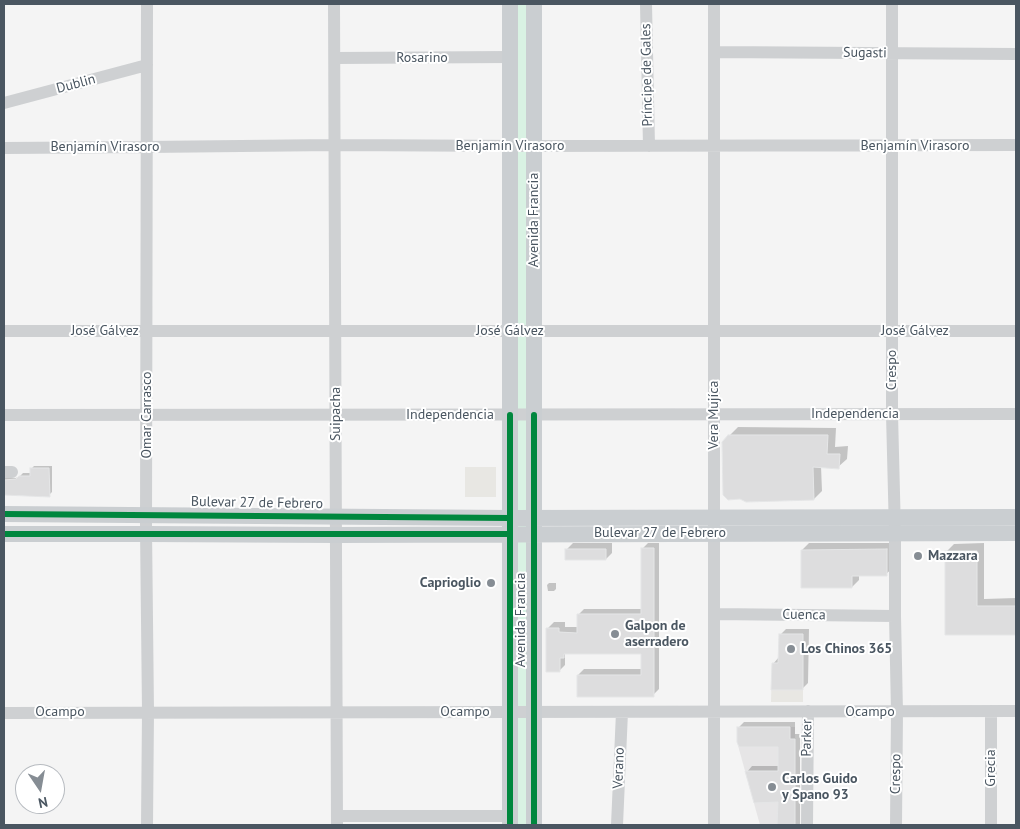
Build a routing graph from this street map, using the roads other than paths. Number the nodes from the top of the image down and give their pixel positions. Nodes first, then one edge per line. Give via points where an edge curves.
1 (147, 4) edge
2 (334, 4) edge
3 (510, 4) edge
4 (534, 4) edge
5 (646, 4) edge
6 (714, 4) edge
7 (892, 4) edge
8 (714, 52) junction
9 (892, 54) junction
10 (1016, 54) edge
11 (510, 57) junction
12 (335, 58) junction
13 (147, 65) junction
14 (4, 103) edge
15 (335, 145) junction
16 (510, 146) junction
17 (534, 146) junction
18 (649, 146) junction
19 (714, 146) junction
20 (892, 146) junction
21 (1016, 146) edge
22 (147, 147) junction
23 (4, 148) edge
24 (4, 331) edge
25 (147, 331) junction
26 (336, 331) junction
27 (510, 331) junction
28 (534, 331) junction
29 (714, 331) junction
30 (892, 331) junction
31 (1016, 331) edge
32 (714, 414) junction
33 (892, 414) junction
34 (1016, 414) edge
35 (4, 415) edge
36 (147, 415) junction
37 (336, 415) junction
38 (510, 415) junction
39 (534, 415) junction
40 (4, 514) edge
41 (147, 515) junction
42 (336, 516) junction
43 (1016, 517) edge
44 (510, 518) junction
45 (714, 525) junction
46 (895, 525) junction
47 (534, 526) junction
48 (1016, 533) edge
49 (4, 534) edge
50 (147, 534) junction
51 (510, 534) junction
52 (336, 535) junction
53 (714, 614) junction
54 (895, 616) junction
55 (808, 711) junction
56 (991, 711) junction
57 (1016, 711) edge
58 (148, 712) junction
59 (337, 712) junction
60 (510, 712) junction
61 (534, 712) junction
62 (622, 712) junction
63 (714, 712) junction
64 (897, 712) junction
65 (4, 713) edge
66 (337, 821) edge
67 (510, 821) edge
68 (147, 825) edge
69 (534, 825) edge
70 (617, 825) edge
71 (714, 825) edge
72 (807, 825) edge
73 (896, 825) edge
74 (991, 825) edge

1 - 13 street, Omar Carrasco
2 - 12 street, Suipacha
3 - 11 main road, Avenida Francia
4 - 17 main road, Avenida Francia
5 - 18 street, Príncipe de Gales
6 - 8 street, Vera Mujíca
7 - 9 street, Crespo
8 - 9 street, Sugasti
8 - 19 street, Vera Mujíca
9 - 10 street, Sugasti
9 - 20 street, Crespo
11 - 12 street, Rosarino
11 - 16 main road, Avenida Francia
12 - 15 street, Suipacha
13 - 14 street, Dublin
13 - 22 street, Omar Carrasco
15 - 16 street, Benjamín Virasoro
15 - 22 street, Benjamín Virasoro
15 - 26 street, Suipacha
16 - 17 street, Benjamín Virasoro
16 - 27 main road, Avenida Francia
17 - 18 street, Benjamín Virasoro
17 - 28 main road, Avenida Francia
18 - 19 street, Benjamín Virasoro
19 - 20 street, Benjamín Virasoro
19 - 29 street, Vera Mujíca
20 - 21 street, Benjamín Virasoro
20 - 30 street, Crespo
22 - 23 street, Benjamín Virasoro
22 - 25 street, Omar Carrasco
24 - 25 street, José Gálvez
25 - 26 street, José Gálvez
25 - 36 street, Omar Carrasco
26 - 27 street, José Gálvez
26 - 37 street, Suipacha
27 - 28 street, José Gálvez
27 - 38 main road, Avenida Francia
28 - 29 street, José Gálvez
28 - 39 main road, Avenida Francia
29 - 30 street, José Gálvez
29 - 32 street, Vera Mujíca
30 - 31 street, José Gálvez
30 - 33 street, Crespo
32 - 33 street, Independencia
32 - 39 street, Independencia
32 - 45 street, Vera Mujíca
33 - 34 street, Independencia
33 - 46 street, Crespo
35 - 36 street, Independencia
36 - 37 street, Independencia
36 - 41 street, Omar Carrasco
37 - 38 street, Independencia
37 - 42 street, Suipacha
38 - 39 street, Independencia
38 - 44 main road, Avenida Francia
39 - 47 main road, Avenida Francia
40 - 41 main road, Bulevar 27 de Febrero
41 - 42 main road, Bulevar 27 de Febrero
41 - 50 street, Omar Carrasco
42 - 44 main road, Bulevar 27 de Febrero
42 - 52 street, Suipacha
43 - 46 main road, Bulevar 27 de Febrero
44 - 47 main road, Bulevar 27 de Febrero
44 - 51 main road, Avenida Francia
45 - 46 main road, Bulevar 27 de Febrero
45 - 47 main road, Bulevar 27 de Febrero
45 - 53 street, Vera Mujíca
46 - 48 main road, Bulevar 27 de Febrero
46 - 54 street, Crespo
47 - 51 main road, Bulevar 27 de Febrero
47 - 61 main road, Avenida Francia
49 - 50 main road, Bulevar 27 de Febrero
50 - 52 main road, Bulevar 27 de Febrero
50 - 58 street, Omar Carrasco
51 - 52 main road, Bulevar 27 de Febrero
51 - 60 main road, Avenida Francia
52 - 59 street, Suipacha
53 - 54 street, Cuenca
53 - 63 street, Vera Mujíca
54 - 64 street, Crespo
55 - 63 street, Ocampo
55 - 64 street, Ocampo
55 - 72 street, Parker
56 - 57 street, Ocampo
56 - 64 street, Ocampo
56 - 74 street, Grecia
58 - 59 street, Ocampo
58 - 65 street, Ocampo
58 - 68 street, Omar Carrasco
59 - 60 street, Ocampo
59 - 66 street, Suipacha
60 - 61 street, Ocampo
60 - 67 main road, Avenida Francia
61 - 62 street, Ocampo
61 - 69 main road, Avenida Francia
62 - 63 street, Ocampo
62 - 70 street, Verano
63 - 71 street, Vera Mujíca
64 - 73 street, Crespo
66 - 67 street

